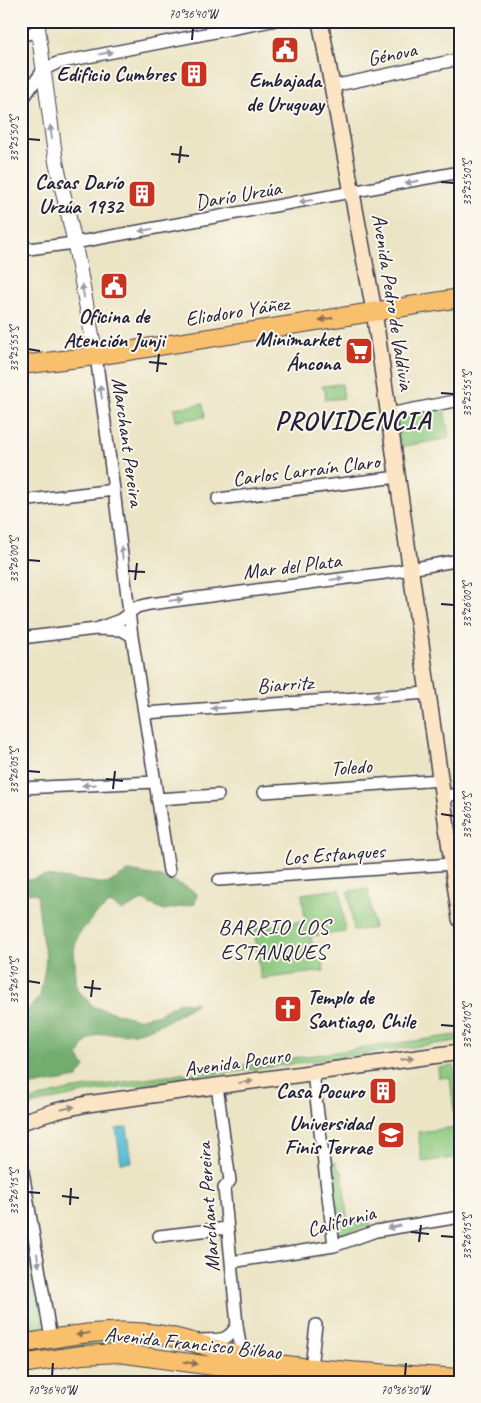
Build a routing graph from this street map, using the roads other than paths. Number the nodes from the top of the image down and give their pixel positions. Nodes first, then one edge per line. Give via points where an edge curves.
1 (272, 21) edge
2 (320, 21) edge
3 (37, 27) edge
4 (21, 35) edge
5 (460, 59) edge
6 (43, 70) junction
7 (333, 86) junction
8 (21, 102) edge
9 (460, 172) edge
10 (354, 193) junction
11 (74, 243) junction
12 (21, 250) edge
13 (460, 298) edge
14 (374, 311) junction
15 (96, 356) junction
16 (21, 365) edge
17 (460, 400) edge
18 (389, 414) junction
19 (398, 477) junction
20 (114, 490) junction
21 (218, 500) dead end
22 (21, 501) edge
23 (460, 560) edge
24 (410, 570) junction
25 (130, 612) junction
26 (96, 629) junction
27 (132, 636) junction
28 (21, 638) edge
29 (428, 693) junction
30 (145, 713) junction
31 (440, 780) junction
32 (155, 782) junction
33 (21, 788) edge
34 (264, 792) dead end
35 (460, 793) edge
36 (218, 795) dead end
37 (443, 797) junction
38 (157, 799) junction
39 (455, 866) edge
40 (169, 871) dead end
41 (219, 880) dead end
42 (460, 919) edge
43 (460, 1052) edge
44 (313, 1073) junction
45 (216, 1086) junction
46 (21, 1122) edge
47 (21, 1160) edge
48 (460, 1217) edge
49 (227, 1228) junction
50 (159, 1236) dead end
51 (334, 1246) junction
52 (231, 1262) junction
53 (316, 1324) dead end
54 (237, 1325) junction
55 (146, 1332) junction
56 (51, 1339) junction
57 (179, 1339) junction
58 (21, 1344) edge
59 (144, 1356) junction
60 (166, 1359) junction
61 (21, 1364) edge
62 (311, 1367) junction
63 (245, 1370) edge
64 (460, 1378) edge
65 (361, 1382) edge
66 (442, 1382) edge

6 -> 1 street via 57,62
2 - 7 main road, Avenida Pedro de Valdivia
3 - 4 street
3 - 6 street, Marchant Pereira
5 - 7 street, Génova
6 - 8 street
11 -> 6 street, Marchant Pereira via 56,162
7 - 10 main road, Avenida Pedro de Valdivia
9 -> 10 street, Darío Urzúa
10 -> 11 street, Darío Urzúa
10 - 14 main road, Avenida Pedro de Valdivia
11 - 12 street, Darío Urzúa
15 -> 11 street, Marchant Pereira
13 - 14 main road, Eliodoro Yáñez
14 -> 15 main road, Eliodoro Yáñez
14 - 18 main road, Avenida Pedro de Valdivia
15 - 16 main road, Eliodoro Yáñez
20 -> 15 street, Marchant Pereira
17 - 18 street
18 - 19 main road, Avenida Pedro de Valdivia
19 - 21 street, Carlos Larraín Claro
19 - 24 main road, Avenida Pedro de Valdivia
20 - 22 street
25 -> 20 street, Marchant Pereira
23 - 24 street, Mar del Plata
25 -> 24 street, Mar del Plata via 150,604
24 - 29 main road, Avenida Pedro de Valdivia
25 - 26 street, Mar del Plata via 120,620
25 - 27 street, Marchant Pereira
26 - 27 street via 122,630
26 - 28 street
27 - 30 street, Marchant Pereira
29 -> 30 street, Biarritz
29 - 31 main road, Avenida Pedro de Valdivia
30 - 32 street, Marchant Pereira
31 - 34 street, Toledo
31 - 37 main road, Avenida Pedro de Valdivia
32 -> 33 street
32 - 38 street, Marchant Pereira
35 - 37 street
36 - 38 street
37 - 39 main road, Avenida Pedro de Valdivia
38 - 40 street, Marchant Pereira
39 - 41 street, Los Estanques
39 - 42 main road, Avenida Pedro de Valdivia
44 -> 43 main road, Avenida Pocuro
45 -> 44 main road, Avenida Pocuro
44 - 51 street
46 -> 45 main road, Avenida Pocuro via 77,1106
45 - 49 street, Marchant Pereira via 230,1181 224,1188
47 -> 56 street
48 -> 51 street, California via 376,1231
49 - 50 street
49 - 52 street, Marchant Pereira
51 - 52 street, California
52 - 54 street, Marchant Pereira
53 - 62 street
54 - 57 street via 222,1339
54 - 63 street, Marchant Pereira
55 -> 56 main road, Avenida Francisco Bilbao via 109,1331
55 - 57 main road, Avenida Francisco Bilbao
55 - 59 main road via 148,1344
56 - 58 main road, Avenida Francisco Bilbao
57 - 60 main road via 164,1348
57 - 63 main road, Avenida Francisco Bilbao
59 - 60 main road, Avenida Francisco Bilbao
59 - 61 main road, Avenida Francisco Bilbao via 118,1353
60 -> 63 main road, Avenida Francisco Bilbao
62 - 63 main road, Avenida Francisco Bilbao via 278,1364
62 - 64 main road, Avenida Francisco Bilbao
63 - 65 main road, Avenida Francisco Bilbao
64 - 66 street

